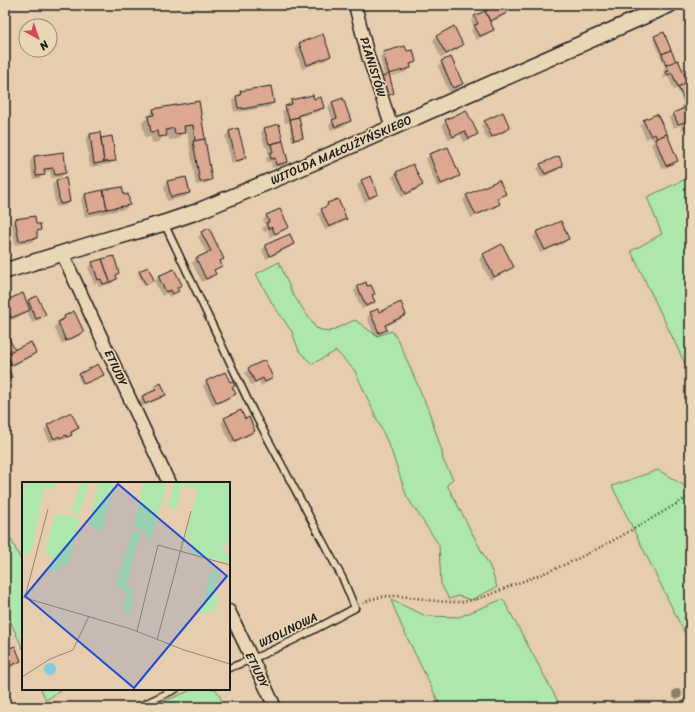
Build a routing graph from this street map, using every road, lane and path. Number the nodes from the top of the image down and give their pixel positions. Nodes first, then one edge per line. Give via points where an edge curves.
1 (355, 5) edge
2 (669, 5) edge
3 (392, 128) junction
4 (164, 224) junction
5 (62, 253) junction
6 (5, 271) edge
7 (170, 482) edge
8 (690, 496) edge
9 (355, 608) junction
10 (230, 613) edge
11 (252, 659) junction
12 (230, 668) edge
13 (174, 690) edge
14 (138, 707) edge
15 (275, 707) edge

1 - 3 street, PIANISTÓW via 368,56
2 - 3 street, WITOLDA MAŁCUŻYŃSKIEGO
3 - 4 street, WITOLDA MAŁCUŻYŃSKIEGO
4 - 5 street, WITOLDA MAŁCUŻYŃSKIEGO
4 - 9 lane via 253,411 343,579
5 - 6 street, WITOLDA MAŁCUŻYŃSKIEGO
5 - 7 street, ETIUDY
8 - 9 path via 581,557 475,600 457,603 389,595 372,598
9 - 11 lane, WIOLINOWA
10 - 11 street, ETIUDY
11 - 12 lane, WIOLINOWA
11 - 15 street, ETIUDY
13 - 14 lane

